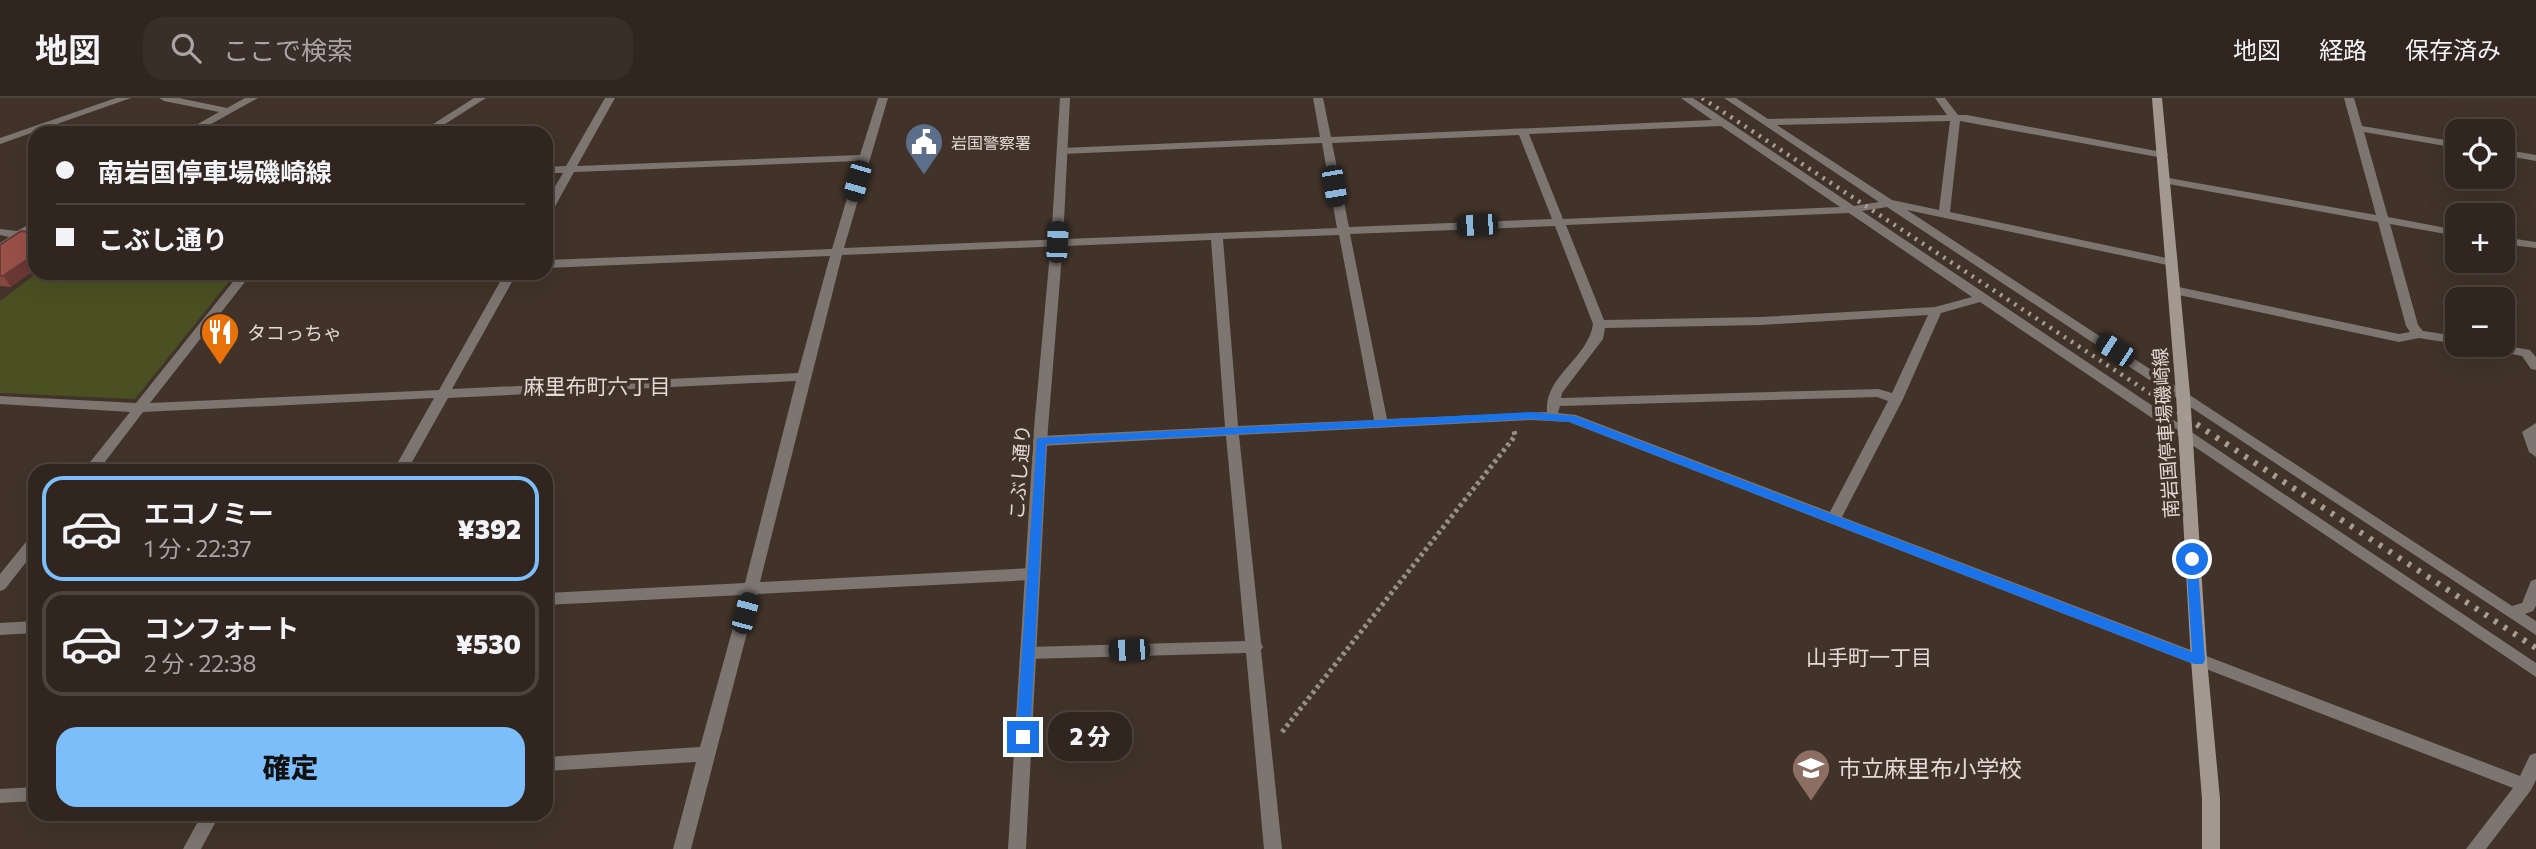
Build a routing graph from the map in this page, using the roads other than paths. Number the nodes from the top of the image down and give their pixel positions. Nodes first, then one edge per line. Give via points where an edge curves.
1 (126, 98) edge
2 (164, 98) edge
3 (253, 98) edge
4 (481, 98) edge
5 (610, 98) edge
6 (883, 98) edge
7 (1065, 98) edge
8 (1318, 98) edge
9 (1686, 98) edge
10 (1729, 98) edge
11 (1940, 98) edge
12 (2157, 98) edge
13 (2348, 98) edge
14 (228, 111) junction
15 (1953, 117) junction
16 (1768, 122) junction
17 (1724, 123) junction
18 (44, 126) edge
19 (200, 126) edge
20 (435, 126) edge
21 (2356, 128) junction
22 (28, 131) edge
23 (1524, 134) junction
24 (1327, 140) junction
25 (0, 141) edge
26 (2445, 143) edge
27 (1062, 151) junction
28 (2515, 154) edge
29 (2163, 155) junction
30 (863, 158) junction
31 (2536, 158) edge
32 (571, 169) junction
33 (553, 170) edge
34 (2164, 180) junction
35 (553, 200) edge
36 (1890, 203) junction
37 (1852, 209) junction
38 (1944, 214) junction
39 (2383, 221) junction
40 (1558, 222) junction
41 (28, 229) edge
42 (1342, 231) junction
43 (2445, 231) edge
44 (0, 232) edge
45 (18, 235) junction
46 (28, 236) edge
47 (1217, 237) junction
48 (1057, 242) junction
49 (2515, 242) edge
50 (2536, 245) edge
51 (0, 248) edge
52 (837, 250) junction
53 (2172, 262) junction
54 (553, 264) edge
55 (241, 280) edge
56 (507, 280) edge
57 (2174, 290) junction
58 (1982, 298) junction
59 (1936, 311) junction
60 (1599, 324) junction
61 (2419, 334) junction
62 (2445, 338) edge
63 (2515, 351) edge
64 (2536, 366) edge
65 (802, 377) junction
66 (2183, 394) junction
67 (442, 395) junction
68 (1896, 399) junction
69 (0, 400) edge
70 (141, 408) junction
71 (1553, 409) junction
72 (1381, 423) junction
73 (2536, 427) edge
74 (1232, 432) junction
75 (2185, 433) junction
76 (1041, 441) junction
77 (2536, 452) edge
78 (96, 464) edge
79 (404, 464) edge
80 (1833, 519) junction
81 (28, 550) edge
82 (1032, 574) junction
83 (0, 585) edge
84 (2536, 585) edge
85 (751, 590) junction
86 (553, 599) edge
87 (2511, 612) junction
88 (28, 627) edge
89 (0, 629) edge
90 (2536, 629) edge
91 (1255, 647) junction
92 (1028, 653) junction
93 (2199, 660) junction
94 (2536, 671) edge
95 (706, 754) junction
96 (2536, 760) edge
97 (553, 764) edge
98 (2525, 785) junction
99 (28, 794) edge
100 (0, 796) edge
101 (207, 821) edge
102 (192, 849) edge
103 (682, 849) edge
104 (1017, 849) edge
105 (1273, 849) edge
106 (2211, 849) edge
107 (2476, 849) edge

1 - 18 street
2 - 14 street
3 - 14 street
4 - 20 street
5 - 32 street
6 - 30 street
7 - 27 street, こぶし通り
8 - 24 street
9 - 17 street
10 - 16 street
11 - 15 street
12 - 29 main road, 南岩国停車場磯崎線
13 - 21 street
14 - 19 street
15 - 16 street
15 - 29 street
15 - 38 street via 1956,124
16 - 36 street
17 - 23 street
17 - 37 street
21 - 26 street
21 - 39 street
22 - 25 street
23 - 24 street
23 - 40 street
24 - 27 street
24 - 42 street
27 - 48 street, こぶし通り
28 - 31 street
29 - 34 main road, 南岩国停車場磯崎線
30 - 32 street
30 - 52 street
32 - 33 street
32 - 35 street
34 - 39 street
34 - 53 main road, 南岩国停車場磯崎線
36 - 37 street
36 - 38 street
36 - 66 street
37 - 40 street
37 - 58 street
38 - 53 street
39 - 43 street
39 - 61 street via 2412,326
40 - 42 street
40 - 60 street
41 - 45 street
42 - 47 street
42 - 72 street
44 - 45 street
45 - 46 street
45 - 51 street
47 - 48 street
47 - 74 street
48 - 52 street
48 - 76 street, こぶし通り
49 - 50 street
52 - 54 street
52 - 65 street
53 - 57 main road, 南岩国停車場磯崎線
55 - 70 street
56 - 67 street
57 - 61 street via 2399,338
57 - 66 main road, 南岩国停車場磯崎線
58 - 59 street
58 - 75 street
59 - 60 street
59 - 68 street
60 - 71 street via 1597,339 1555,392
61 - 62 street
63 - 64 street via 2526,353
65 - 67 street
65 - 85 street
66 - 75 main road, 南岩国停車場磯崎線
66 - 87 street
67 - 70 street
67 - 79 street
68 - 71 street via 1878,393
68 - 80 street
69 - 70 street
70 - 78 street
71 - 72 street via 1510,417
71 - 80 street
72 - 74 street
73 - 77 street via 2529,432
74 - 76 street
74 - 91 street
75 - 93 main road, 南岩国停車場磯崎線
75 - 94 street
76 - 82 street, こぶし通り
80 - 93 street
81 - 83 street
82 - 85 street
82 - 92 street, こぶし通り
84 - 87 street via 2528,607
85 - 86 street
85 - 95 street
87 - 90 street
88 - 89 street
91 - 92 street
91 - 105 street
92 - 104 street, こぶし通り
93 - 98 street
93 - 106 main road, 南岩国停車場磯崎線
95 - 97 street
95 - 103 street
96 - 98 street
98 - 107 street
99 - 100 street
101 - 102 street

